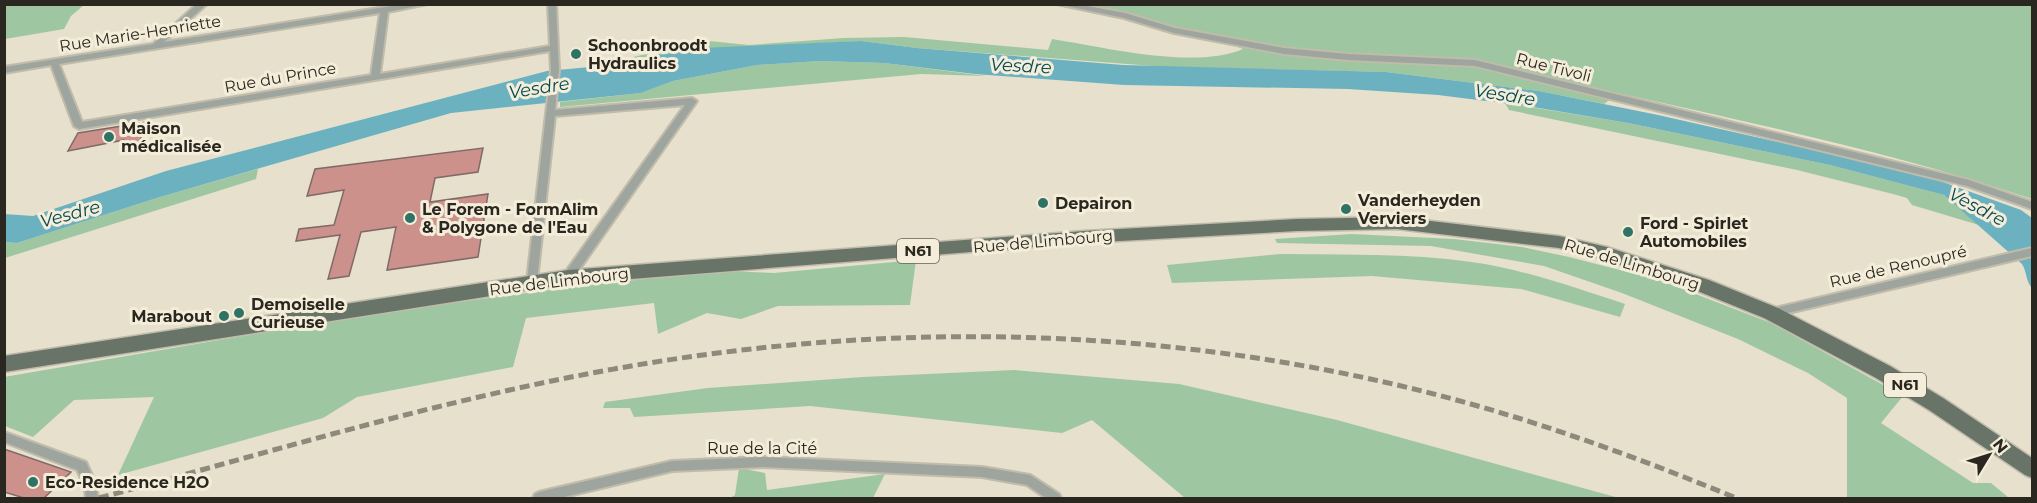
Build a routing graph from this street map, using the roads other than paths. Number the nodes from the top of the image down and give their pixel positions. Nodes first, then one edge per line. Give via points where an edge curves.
1 (203, 4) edge
2 (423, 4) edge
3 (552, 4) edge
4 (1061, 4) edge
5 (384, 12) junction
6 (157, 44) junction
7 (554, 48) junction
8 (54, 62) junction
9 (4, 70) edge
10 (375, 76) junction
11 (552, 110) junction
12 (2032, 206) edge
13 (2032, 252) edge
14 (568, 277) junction
15 (532, 281) junction
16 (1771, 313) junction
17 (4, 364) edge
18 (4, 437) edge
19 (2032, 469) edge
20 (92, 498) edge
21 (539, 498) edge
22 (1055, 498) edge

1 - 6 street
2 - 5 street, Rue Marie-Henriette
3 - 7 street
4 - 12 street, Rue Tivoli via 1294,52 1475,63 1969,183
5 - 6 street, Rue Marie-Henriette
5 - 10 street
6 - 8 street, Rue Marie-Henriette
7 - 10 street, Rue du Prince
7 - 11 street
8 - 9 street, Rue Marie-Henriette
8 - 10 street, Rue du Prince via 79,126
11 - 14 street via 692,101
11 - 15 street
13 - 16 street, Rue de Renoupré
14 - 15 main road, Rue de Limbourg / N61
14 - 16 main road, Rue de Limbourg / N61 via 1084,237 1297,225 1396,224 1559,242 1656,269
15 - 17 main road, Rue de Limbourg / N61
16 - 19 main road, Rue de Limbourg / N61 via 1883,372
18 - 20 street via 82,466
21 - 22 street, Rue de la Cité via 672,466 763,462 988,473 1030,480

